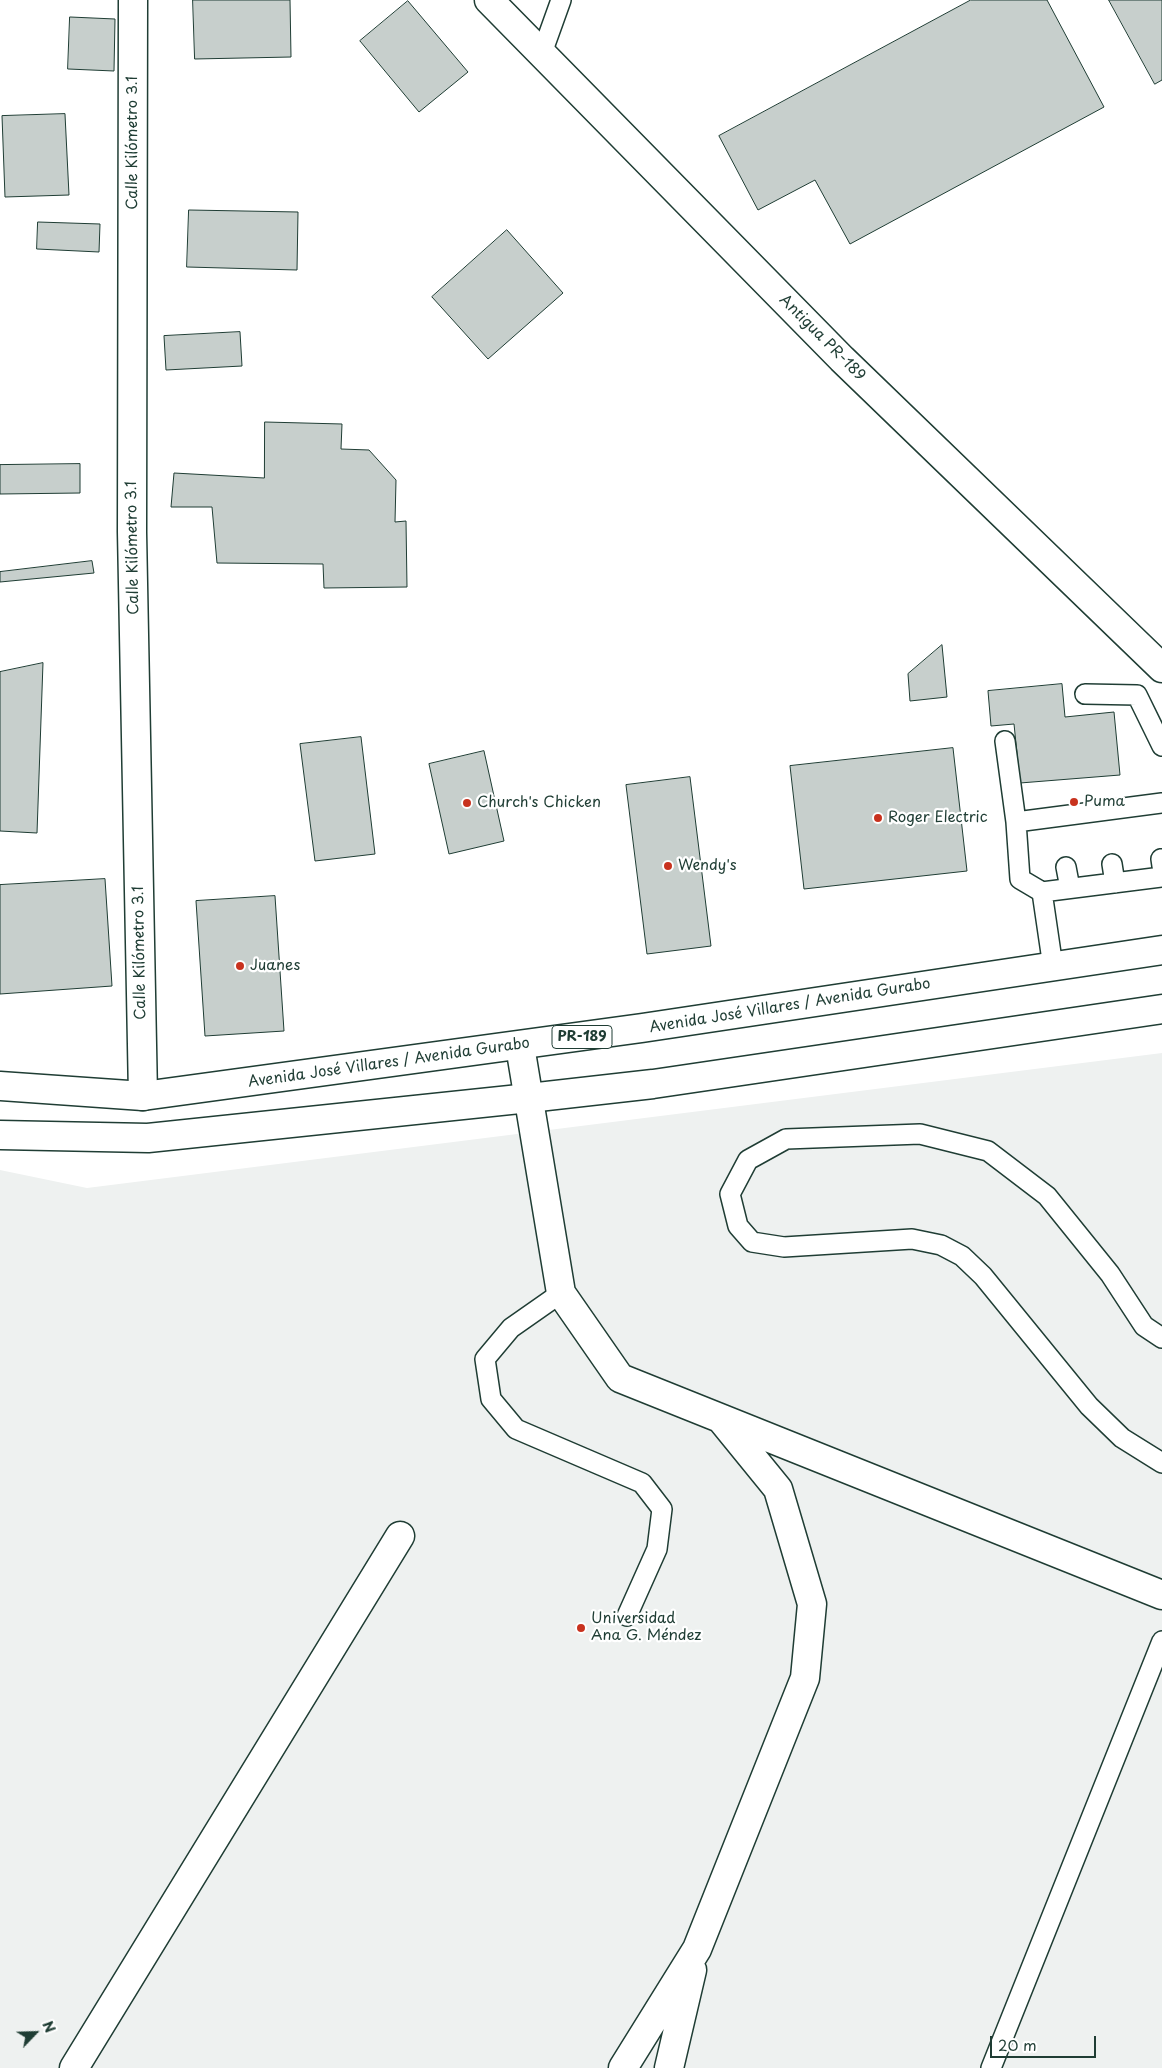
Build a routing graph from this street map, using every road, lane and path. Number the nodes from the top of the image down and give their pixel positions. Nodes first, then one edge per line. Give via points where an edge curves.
1 (133, 0) edge
2 (489, 0) edge
3 (561, 0) edge
4 (542, 53) junction
5 (1162, 668) edge
6 (1085, 694) dead end
7 (1005, 741) dead end
8 (1162, 746) edge
9 (1156, 808) edge
10 (1016, 822) junction
11 (1112, 864) dead end
12 (1066, 867) dead end
13 (1162, 867) edge
14 (1115, 883) junction
15 (1070, 888) junction
16 (1042, 892) junction
17 (1162, 950) edge
18 (1053, 967) junction
19 (1162, 1009) edge
20 (520, 1046) junction
21 (0, 1086) edge
22 (143, 1096) junction
23 (529, 1098) junction
24 (0, 1135) edge
25 (561, 1293) junction
26 (1162, 1338) edge
27 (720, 1418) junction
28 (1162, 1464) edge
29 (400, 1536) dead end
30 (1162, 1595) edge
31 (627, 1616) dead end
32 (1162, 1641) edge
33 (696, 1949) junction
34 (74, 2068) edge
35 (623, 2068) edge
36 (669, 2068) edge
37 (992, 2068) edge

1 - 22 street, Calle Kilómetro 3.1 via 132,532
2 - 4 street, Antigua PR-189
3 - 4 lane
4 - 5 street, Antigua PR-189 via 842,359
6 - 8 lane via 1137,695
7 - 10 lane
9 - 10 lane via 1060,824
10 - 16 lane via 1020,879
11 - 14 lane
12 - 15 lane
13 - 14 lane
14 - 15 lane
15 - 16 lane
16 - 18 lane
17 - 18 street, Avenida José Villares / Avenida Gurabo / PR-189
18 - 20 street, Avenida José Villares / Avenida Gurabo / PR-189
19 - 23 street via 653,1084
20 - 22 street, Avenida José Villares / Avenida Gurabo / PR-189
20 - 23 street
21 - 22 street, Avenida José Villares / Avenida Gurabo / PR-189
23 - 24 street via 148,1138
23 - 25 street
25 - 27 street via 620,1378
25 - 31 lane via 511,1328 485,1359 491,1399 516,1430 642,1483 662,1509 657,1549
26 - 28 lane via 1144,1326 1110,1274 1046,1196 988,1151 920,1134 786,1139 748,1160 730,1194 738,1226 752,1242 784,1247 912,1239 941,1244 962,1256 983,1276 1089,1406 1122,1438
27 - 30 street
27 - 33 street via 778,1489 812,1604 805,1678
29 - 34 street
32 - 37 lane
33 - 35 street
33 - 36 street

